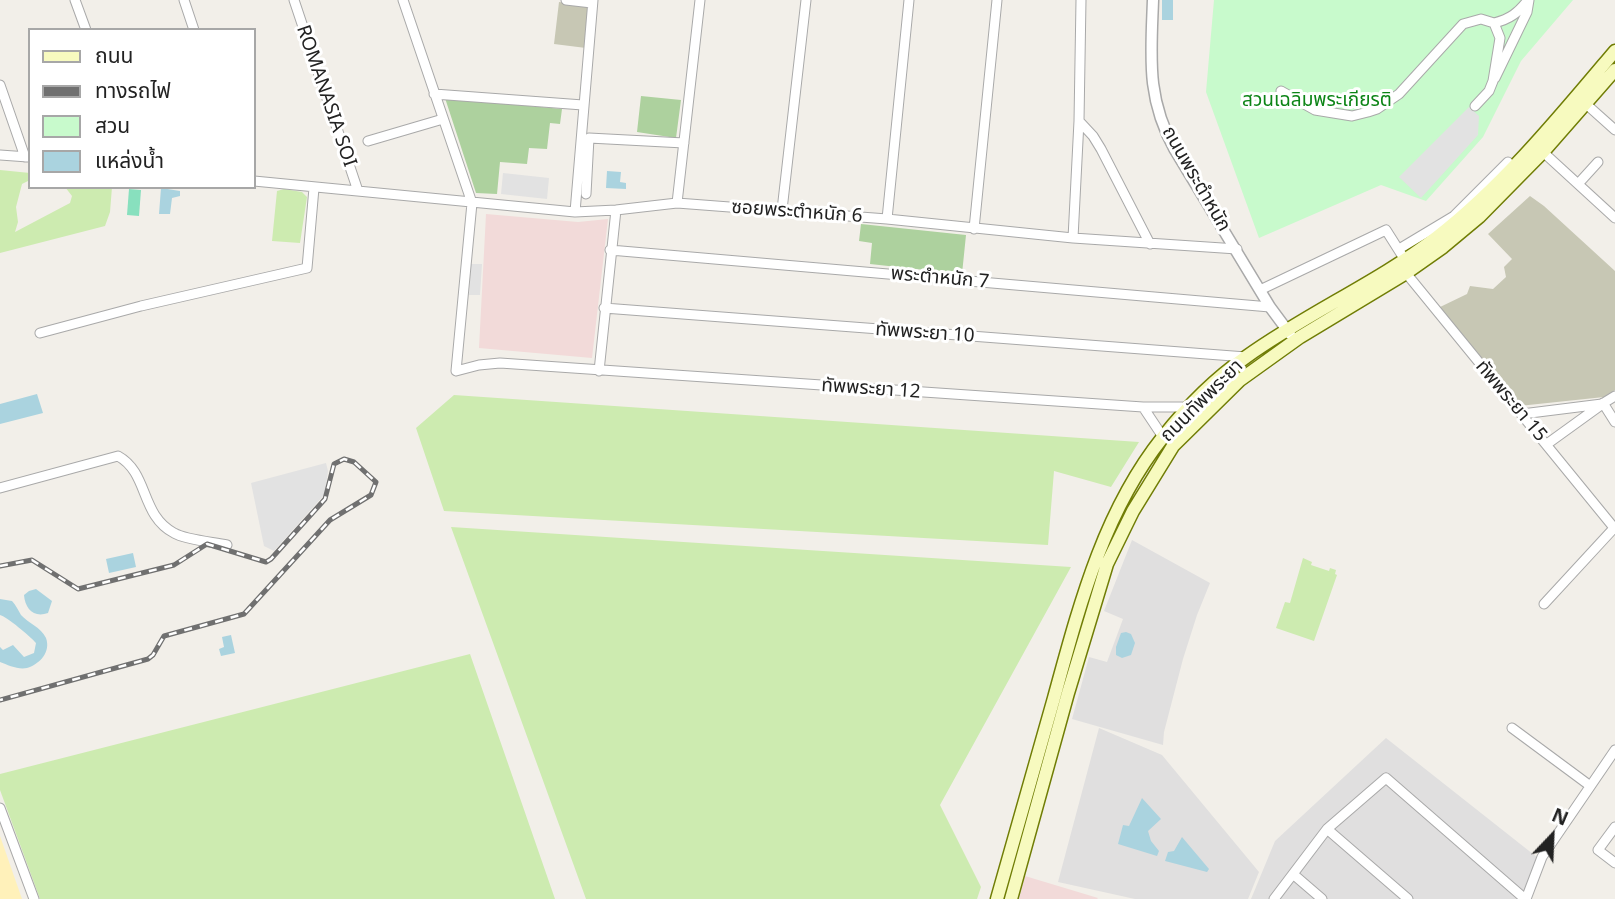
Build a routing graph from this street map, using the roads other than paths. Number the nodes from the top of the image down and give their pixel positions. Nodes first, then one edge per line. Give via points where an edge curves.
1 (75, 0) edge
2 (184, 0) edge
3 (294, 0) edge
4 (403, 0) edge
5 (566, 0) edge
6 (700, 0) edge
7 (806, 0) edge
8 (909, 0) edge
9 (997, 0) edge
10 (1082, 0) edge
11 (1153, 0) edge
12 (1529, 0) edge
13 (592, 1) edge
14 (1494, 23) junction
15 (85, 28) edge
16 (193, 28) edge
17 (1615, 51) edge
18 (1615, 72) edge
19 (1493, 81) junction
20 (0, 86) edge
21 (1281, 91) dead end
22 (434, 94) junction
23 (1586, 104) junction
24 (583, 105) junction
25 (1475, 106) dead end
26 (443, 120) junction
27 (1079, 121) junction
28 (1615, 130) edge
29 (368, 141) dead end
30 (684, 143) junction
31 (1543, 152) junction
32 (0, 155) edge
33 (27, 157) edge
34 (1598, 162) dead end
35 (256, 181) edge
36 (1578, 184) junction
37 (314, 188) junction
38 (358, 191) junction
39 (586, 194) dead end
40 (472, 203) junction
41 (677, 203) junction
42 (616, 210) junction
43 (782, 211) junction
44 (575, 212) junction
45 (1615, 218) edge
46 (887, 219) junction
47 (974, 229) junction
48 (1073, 238) junction
49 (1150, 244) junction
50 (1237, 249) junction
51 (610, 250) junction
52 (1402, 255) junction
53 (1406, 273) junction
54 (1260, 290) junction
55 (1270, 307) junction
56 (604, 308) junction
57 (40, 332) dead end
58 (1291, 335) junction
59 (1246, 357) junction
60 (599, 370) junction
61 (1230, 370) junction
62 (1240, 380) junction
63 (1615, 396) edge
64 (1602, 404) junction
65 (1143, 407) junction
66 (1191, 407) junction
67 (1522, 414) junction
68 (1615, 422) edge
69 (1163, 437) junction
70 (1547, 444) junction
71 (0, 488) edge
72 (1128, 491) junction
73 (1141, 498) junction
74 (1121, 505) junction
75 (1133, 511) junction
76 (1615, 528) edge
77 (227, 545) dead end
78 (1544, 604) dead end
79 (1062, 691) junction
80 (1512, 728) dead end
81 (1614, 754) edge
82 (1589, 785) junction
83 (0, 807) edge
84 (1615, 827) edge
85 (1327, 829) junction
86 (1615, 863) edge
87 (1293, 874) junction
88 (34, 899) edge
89 (998, 899) edge
90 (1011, 899) edge
91 (1275, 899) edge
92 (1322, 899) edge
93 (1408, 899) edge
94 (1526, 899) edge

1 - 15 street
2 - 16 street
3 - 38 street, ROMANASIA SOI
4 - 22 street
5 - 13 street
6 - 30 street
7 - 43 street
8 - 46 street
9 - 47 street
10 - 27 street
11 - 50 street, ถนนพระตำหนัก via 1151,78 1158,112 1175,150
12 - 14 street via 1509,20
12 - 19 street
13 - 24 street
14 - 19 street via 1500,38
14 - 21 street via 1481,19 1463,24 1399,94 1368,112 1352,116 1315,110
17 - 52 main road, ถนนทัพพระยา via 1471,209 1437,237
18 - 23 main road, ถนนทัพพระยา
19 - 25 street
20 - 33 street
22 - 24 street
22 - 26 street
23 - 28 street
23 - 31 main road, ถนนทัพพระยา
24 - 44 street
26 - 29 street
26 - 40 street
27 - 48 street
27 - 49 street via 1093,135
30 - 39 street via 589,138
30 - 41 street
31 - 36 street
31 - 53 main road, ถนนทัพพระยา via 1479,217
32 - 33 street
34 - 36 street
35 - 37 street, ซอยพระตำหนัก 6
36 - 45 street
37 - 38 street, ซอยพระตำหนัก 6
37 - 57 street via 307,268
38 - 40 street, ซอยพระตำหนัก 6
40 - 44 street, ซอยพระตำหนัก 6
40 - 60 street, ทัพพระยา 12 via 456,371 500,363
41 - 42 street, ซอยพระตำหนัก 6
41 - 43 street, ซอยพระตำหนัก 6
42 - 44 street, ซอยพระตำหนัก 6
42 - 51 street
43 - 46 street, ซอยพระตำหนัก 6
46 - 47 street, ซอยพระตำหนัก 6
47 - 48 street, ซอยพระตำหนัก 6
48 - 49 street, ซอยพระตำหนัก 6
49 - 50 street, ซอยพระตำหนัก 6
50 - 54 street, ถนนพระตำหนัก
51 - 55 street, พระตำหนัก 7
51 - 56 street
52 - 54 street via 1386,230
52 - 58 main road, ถนนทัพพระยา
53 - 58 main road, ถนนทัพพระยา
53 - 67 street, ทัพพระยา 15
54 - 55 street, ถนนพระตำหนัก
55 - 58 street, ถนนพระตำหนัก
56 - 59 street, ทัพพระยา 10
56 - 60 street
58 - 59 main road, ถนนทัพพระยา
58 - 62 main road, ถนนทัพพระยา
59 - 61 main road, ถนนทัพพระยา
60 - 65 street, ทัพพระยา 12
61 - 62 street
61 - 66 main road, ถนนทัพพระยา
62 - 73 main road, ถนนทัพพระยา via 1173,446
63 - 64 street
64 - 67 street
64 - 68 street
64 - 70 street
65 - 66 street, ทัพพระยา 12
65 - 69 street
66 - 69 main road, ถนนทัพพระยา
67 - 70 street, ทัพพระยา 15
69 - 72 main road, ถนนทัพพระยา
70 - 76 street, ทัพพระยา 15
71 - 77 street via 118,456 136,474 152,515 174,534
72 - 73 street
72 - 74 main road, ถนนทัพพระยา
73 - 75 main road, ถนนทัพพระยา
74 - 75 street
74 - 79 main road, ถนนทัพพระยา via 1095,559
75 - 79 main road, ถนนทัพพระยา via 1107,564
76 - 78 street
79 - 89 main road, ถนนทัพพระยา
79 - 90 main road, ถนนทัพพระยา
80 - 82 street
81 - 82 street
82 - 94 street via 1542,857
83 - 88 street
84 - 86 street via 1598,850
85 - 87 street
85 - 93 street
85 - 94 street via 1385,778
87 - 91 street
87 - 92 street

